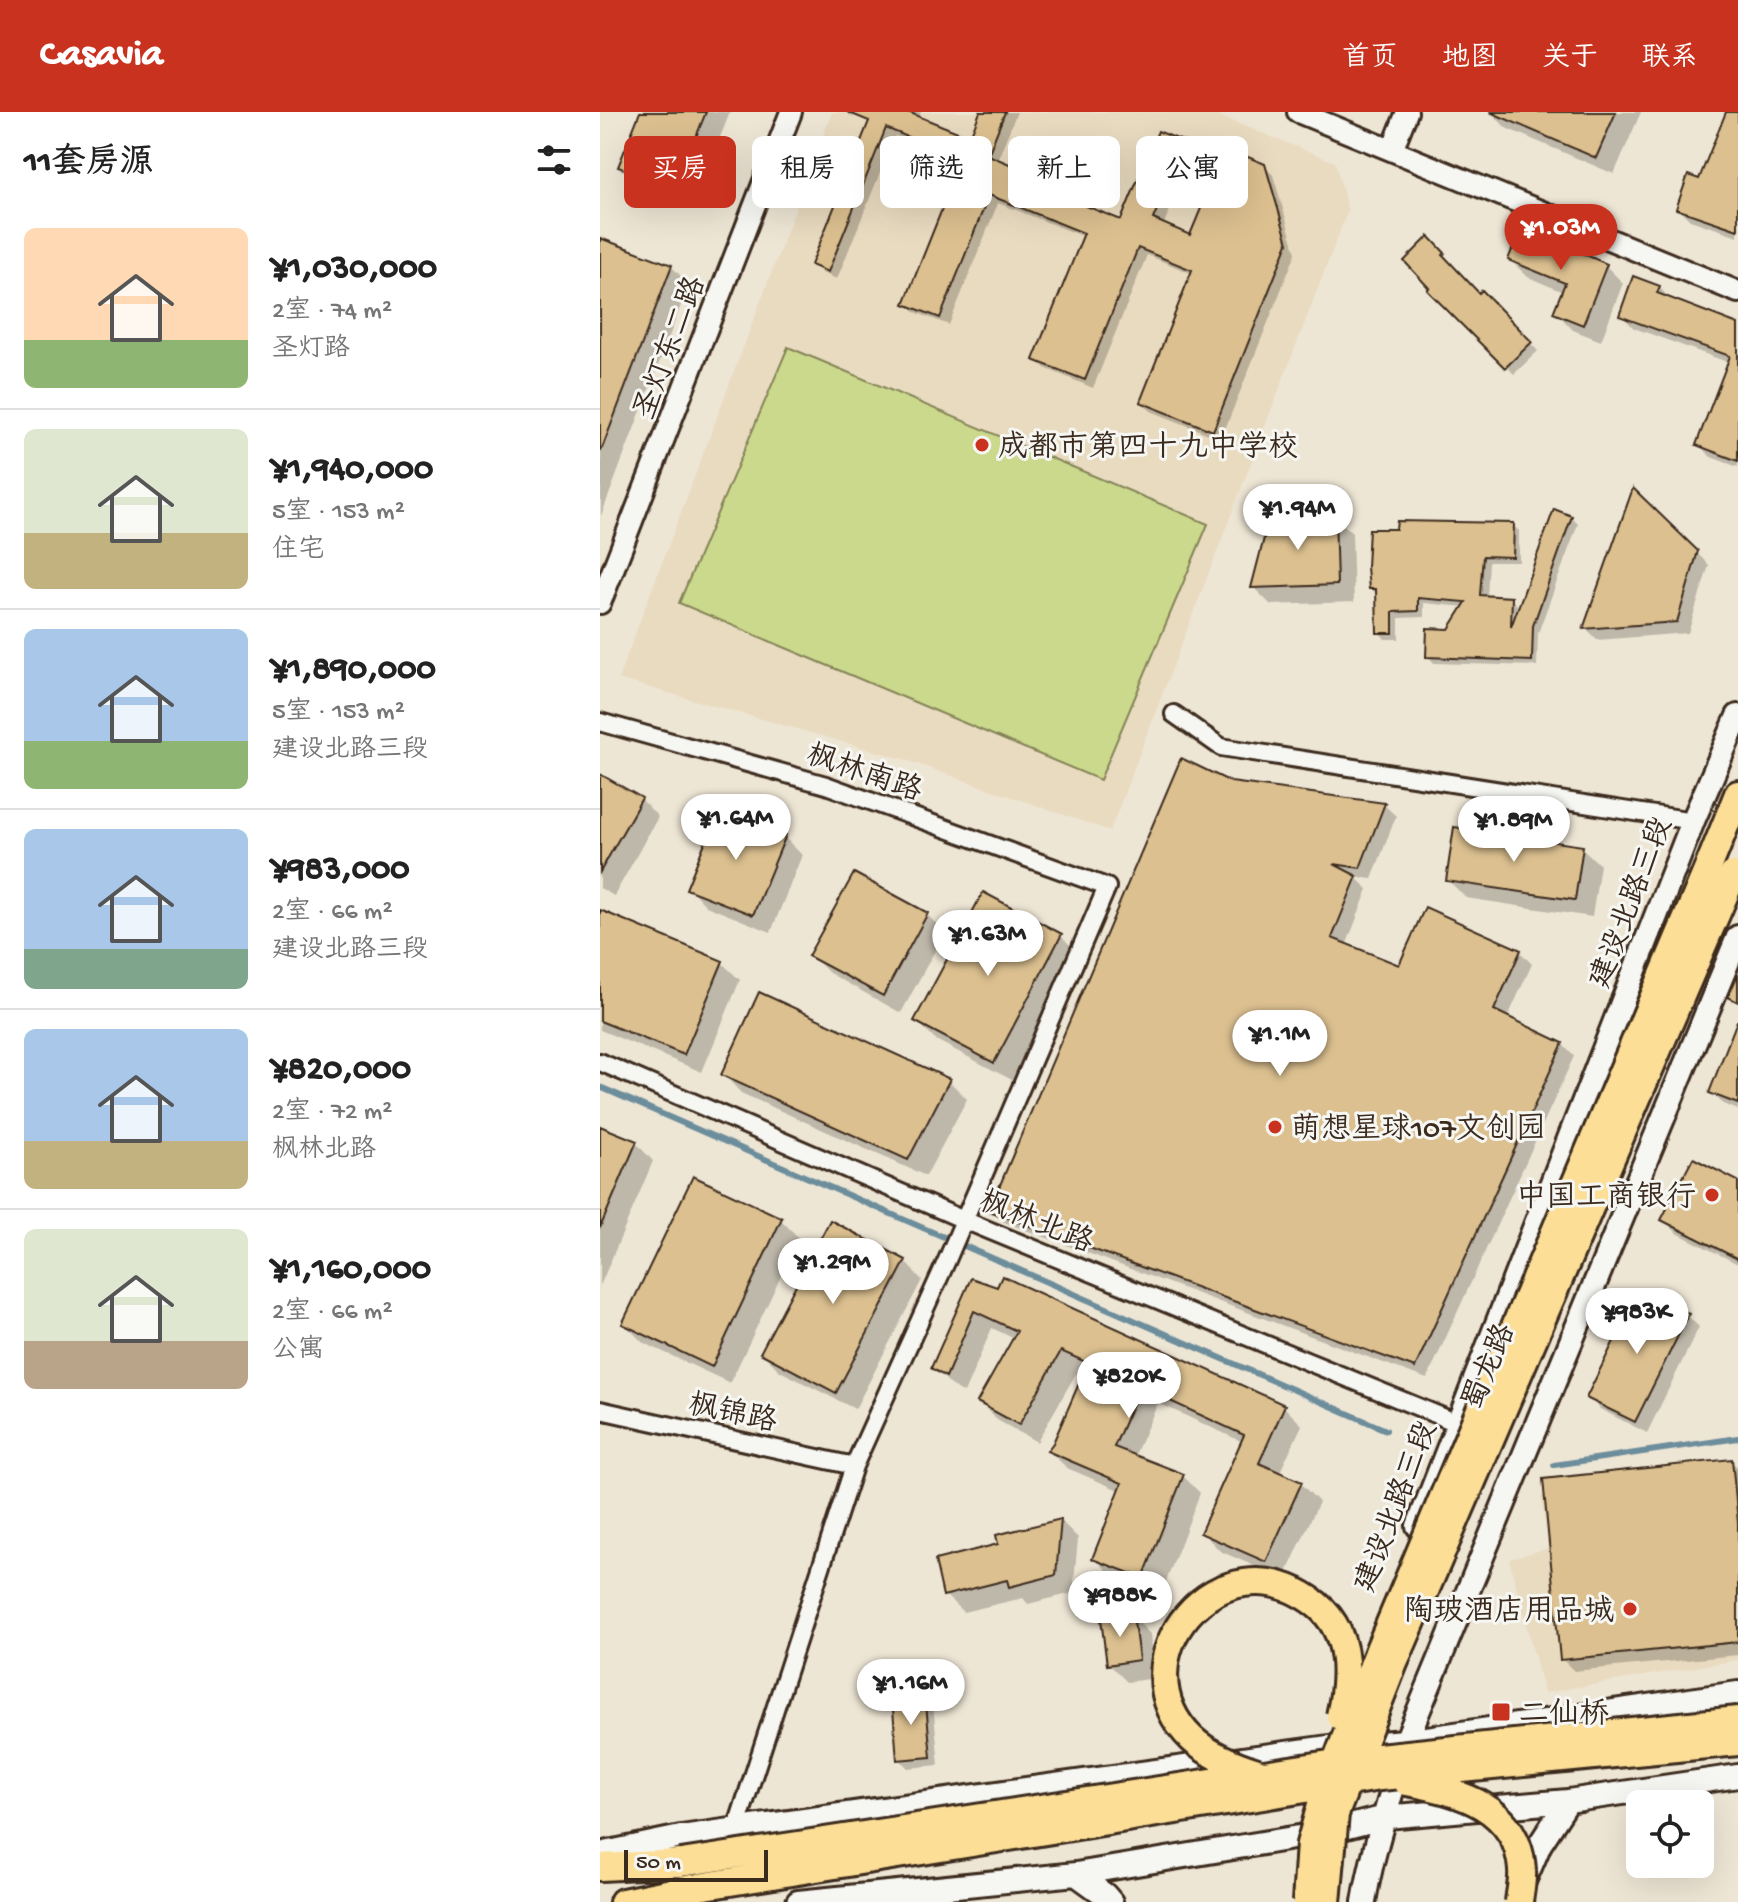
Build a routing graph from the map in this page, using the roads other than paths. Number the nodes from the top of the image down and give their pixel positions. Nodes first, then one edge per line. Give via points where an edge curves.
1 (791, 112) edge
2 (1298, 112) edge
3 (1407, 112) edge
4 (1392, 150) junction
5 (1738, 292) edge
6 (600, 603) edge
7 (1174, 714) dead end
8 (1738, 716) edge
9 (600, 722) edge
10 (1738, 794) edge
11 (1693, 821) junction
12 (1726, 869) edge
13 (1738, 937) edge
14 (600, 1062) edge
15 (961, 1226) junction
16 (600, 1410) edge
17 (1457, 1423) junction
18 (854, 1466) junction
19 (1738, 1693) edge
20 (1738, 1720) edge
21 (1406, 1741) junction
22 (1738, 1742) edge
23 (1336, 1746) junction
24 (1350, 1772) junction
25 (1259, 1773) junction
26 (1738, 1776) edge
27 (1380, 1777) junction
28 (1324, 1794) junction
29 (1568, 1801) junction
30 (1386, 1817) junction
31 (736, 1829) junction
32 (1323, 1833) junction
33 (600, 1854) edge
34 (600, 1867) edge
35 (1076, 1874) junction
36 (684, 1876) junction
37 (623, 1902) edge
38 (798, 1902) edge
39 (1111, 1902) edge
40 (1306, 1902) edge
41 (1320, 1902) edge
42 (1327, 1902) edge
43 (1340, 1902) edge
44 (1364, 1902) edge
45 (1517, 1902) edge

1 - 6 street, 圣灯东二路
2 - 4 street
3 - 4 street
4 - 5 street
7 - 11 street via 1221,747
8 - 11 main road, 建设北路三段
9 - 15 street, 枫林南路 via 826,785 1107,887
10 - 12 main road
11 - 17 main road, 建设北路三段
12 - 24 main road, 蜀龙路, bridge
12 - 28 main road, 蜀龙路, bridge via 1380,1647
13 - 21 main road
14 - 15 street, 枫林北路
15 - 17 street, 枫林北路
15 - 18 street
16 - 18 street, 枫锦路
17 - 23 main road, 建设北路三段
18 - 31 street
19 - 21 main road
20 - 25 main road, bridge
21 - 23 main road
21 - 30 main road
22 - 27 main road, bridge
23 - 31 main road
23 - 32 main road, 建设北路三段
24 - 42 main road, 蜀龙路, bridge via 1335,1814
24 - 43 main road, bridge via 1335,1882
25 - 28 main road, bridge via 1192,1739 1174,1713 1165,1685 1166,1657 1176,1629 1193,1607 1217,1590 1244,1582 1273,1583 1300,1592 1323,1609 1339,1633 1347,1664 1345,1695
25 - 36 main road, bridge
26 - 29 main road
27 - 36 main road, bridge
27 - 45 main road, bridge via 1466,1796 1502,1818 1523,1870
28 - 40 main road, 蜀龙路, bridge via 1310,1844
29 - 30 main road
29 - 45 main road via 1540,1844
30 - 32 main road
30 - 44 main road via 1372,1854
31 - 33 main road
32 - 35 main road
32 - 41 main road, 建设北路三段
34 - 36 main road
35 - 38 main road
35 - 39 main road
36 - 37 main road

